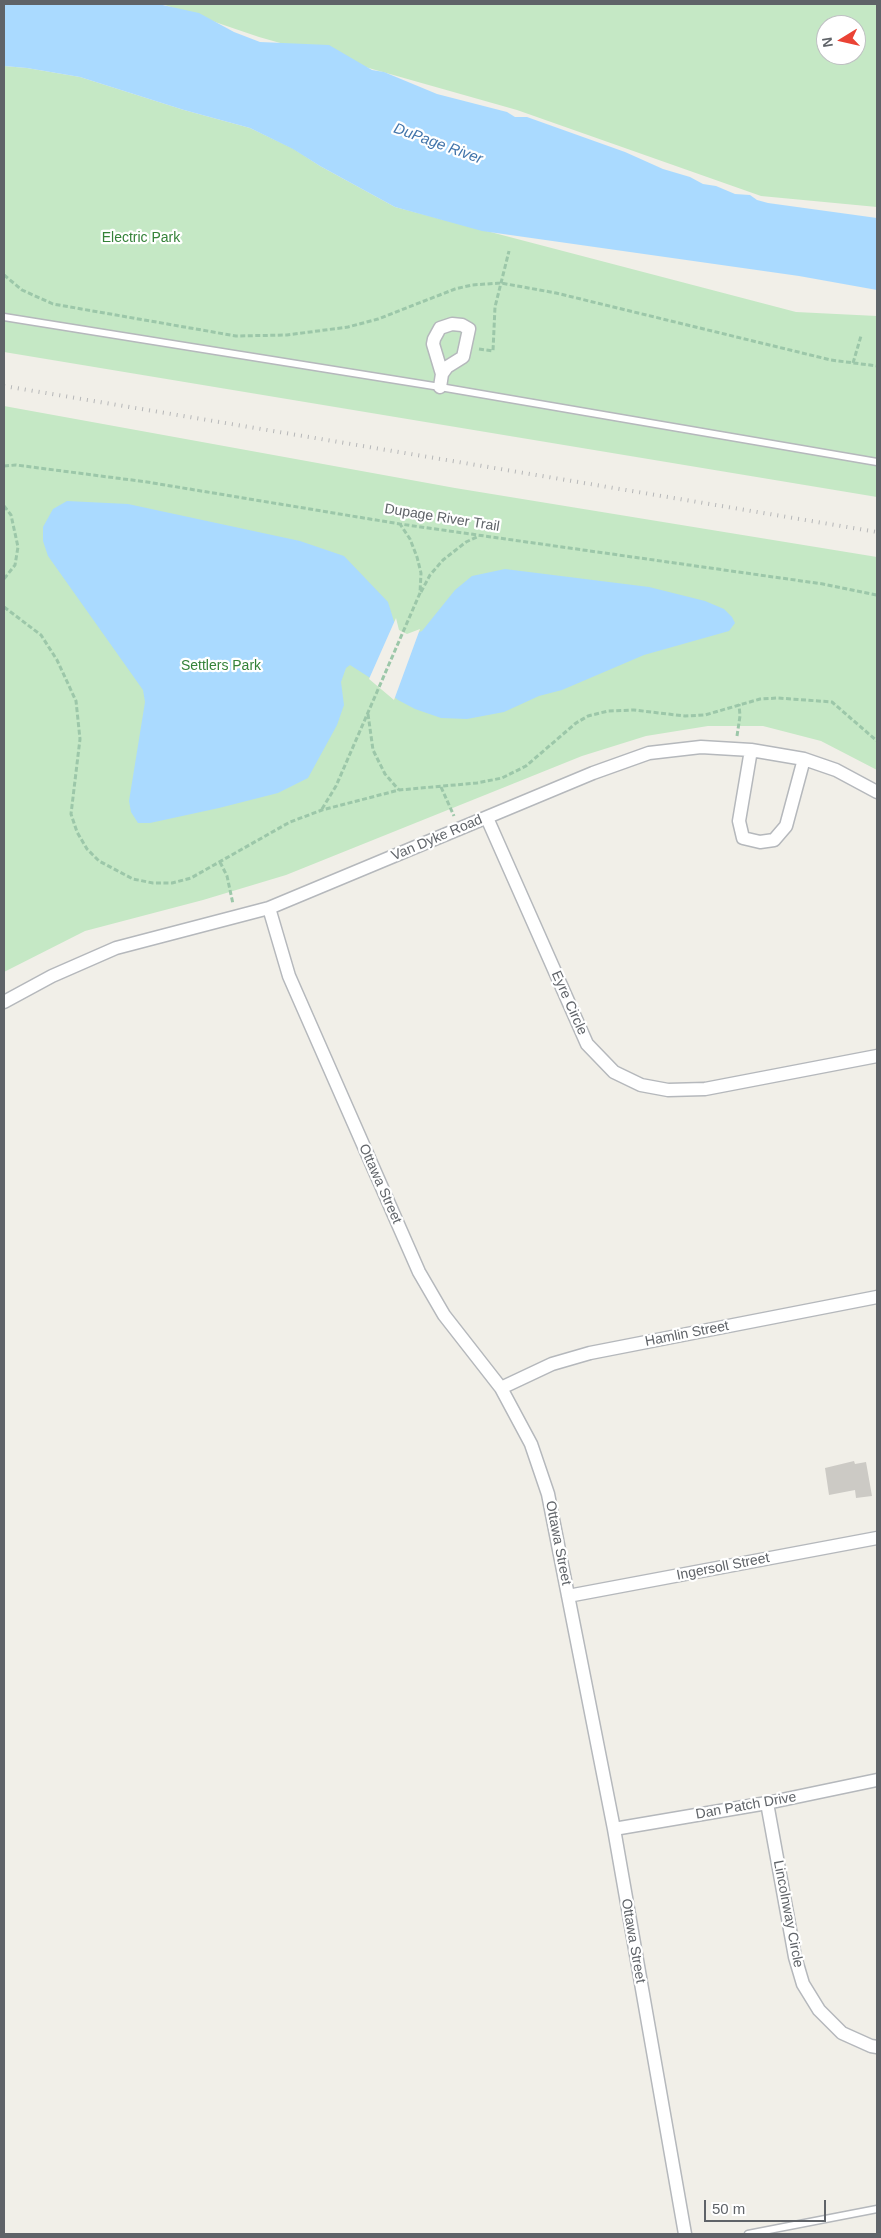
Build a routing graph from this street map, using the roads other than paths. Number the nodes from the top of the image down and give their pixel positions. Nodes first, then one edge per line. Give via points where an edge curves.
1 (4, 317) edge
2 (442, 374) junction
3 (440, 387) junction
4 (877, 462) edge
5 (751, 750) junction
6 (804, 759) junction
7 (877, 792) edge
8 (487, 818) junction
9 (269, 908) junction
10 (4, 1002) edge
11 (877, 1056) edge
12 (877, 1297) edge
13 (501, 1388) junction
14 (877, 1538) edge
15 (568, 1596) junction
16 (877, 1780) edge
17 (767, 1803) junction
18 (614, 1829) junction
19 (877, 2047) edge
20 (877, 2209) edge
21 (685, 2234) edge
22 (748, 2234) edge

1 - 3 lane
2 - 2 street via 463,357 469,329 462,325 440,328 433,344
2 - 3 street
3 - 4 lane
5 - 6 street, Van Dyke Road
5 - 6 street via 739,821 743,838 760,842 774,840 786,826
5 - 8 street, Van Dyke Road via 701,747 649,753
6 - 7 street, Van Dyke Road via 836,770
8 - 9 street, Van Dyke Road
8 - 11 street, Eyre Circle via 587,1044 614,1072 641,1085 668,1090 706,1089
9 - 10 street, Van Dyke Road via 116,948 52,976
9 - 13 street, Ottawa Street via 289,976 419,1272 444,1316
12 - 13 street, Hamlin Street via 590,1353 552,1364
13 - 15 street, Ottawa Street via 532,1444 548,1494
14 - 15 street, Ingersoll Street
15 - 18 street, Ottawa Street
16 - 17 street, Dan Patch Drive
17 - 18 street, Dan Patch Drive
17 - 19 street, Lincolnway Circle via 795,1957 803,1984 819,2010 842,2033
18 - 21 street, Ottawa Street
20 - 22 lane

